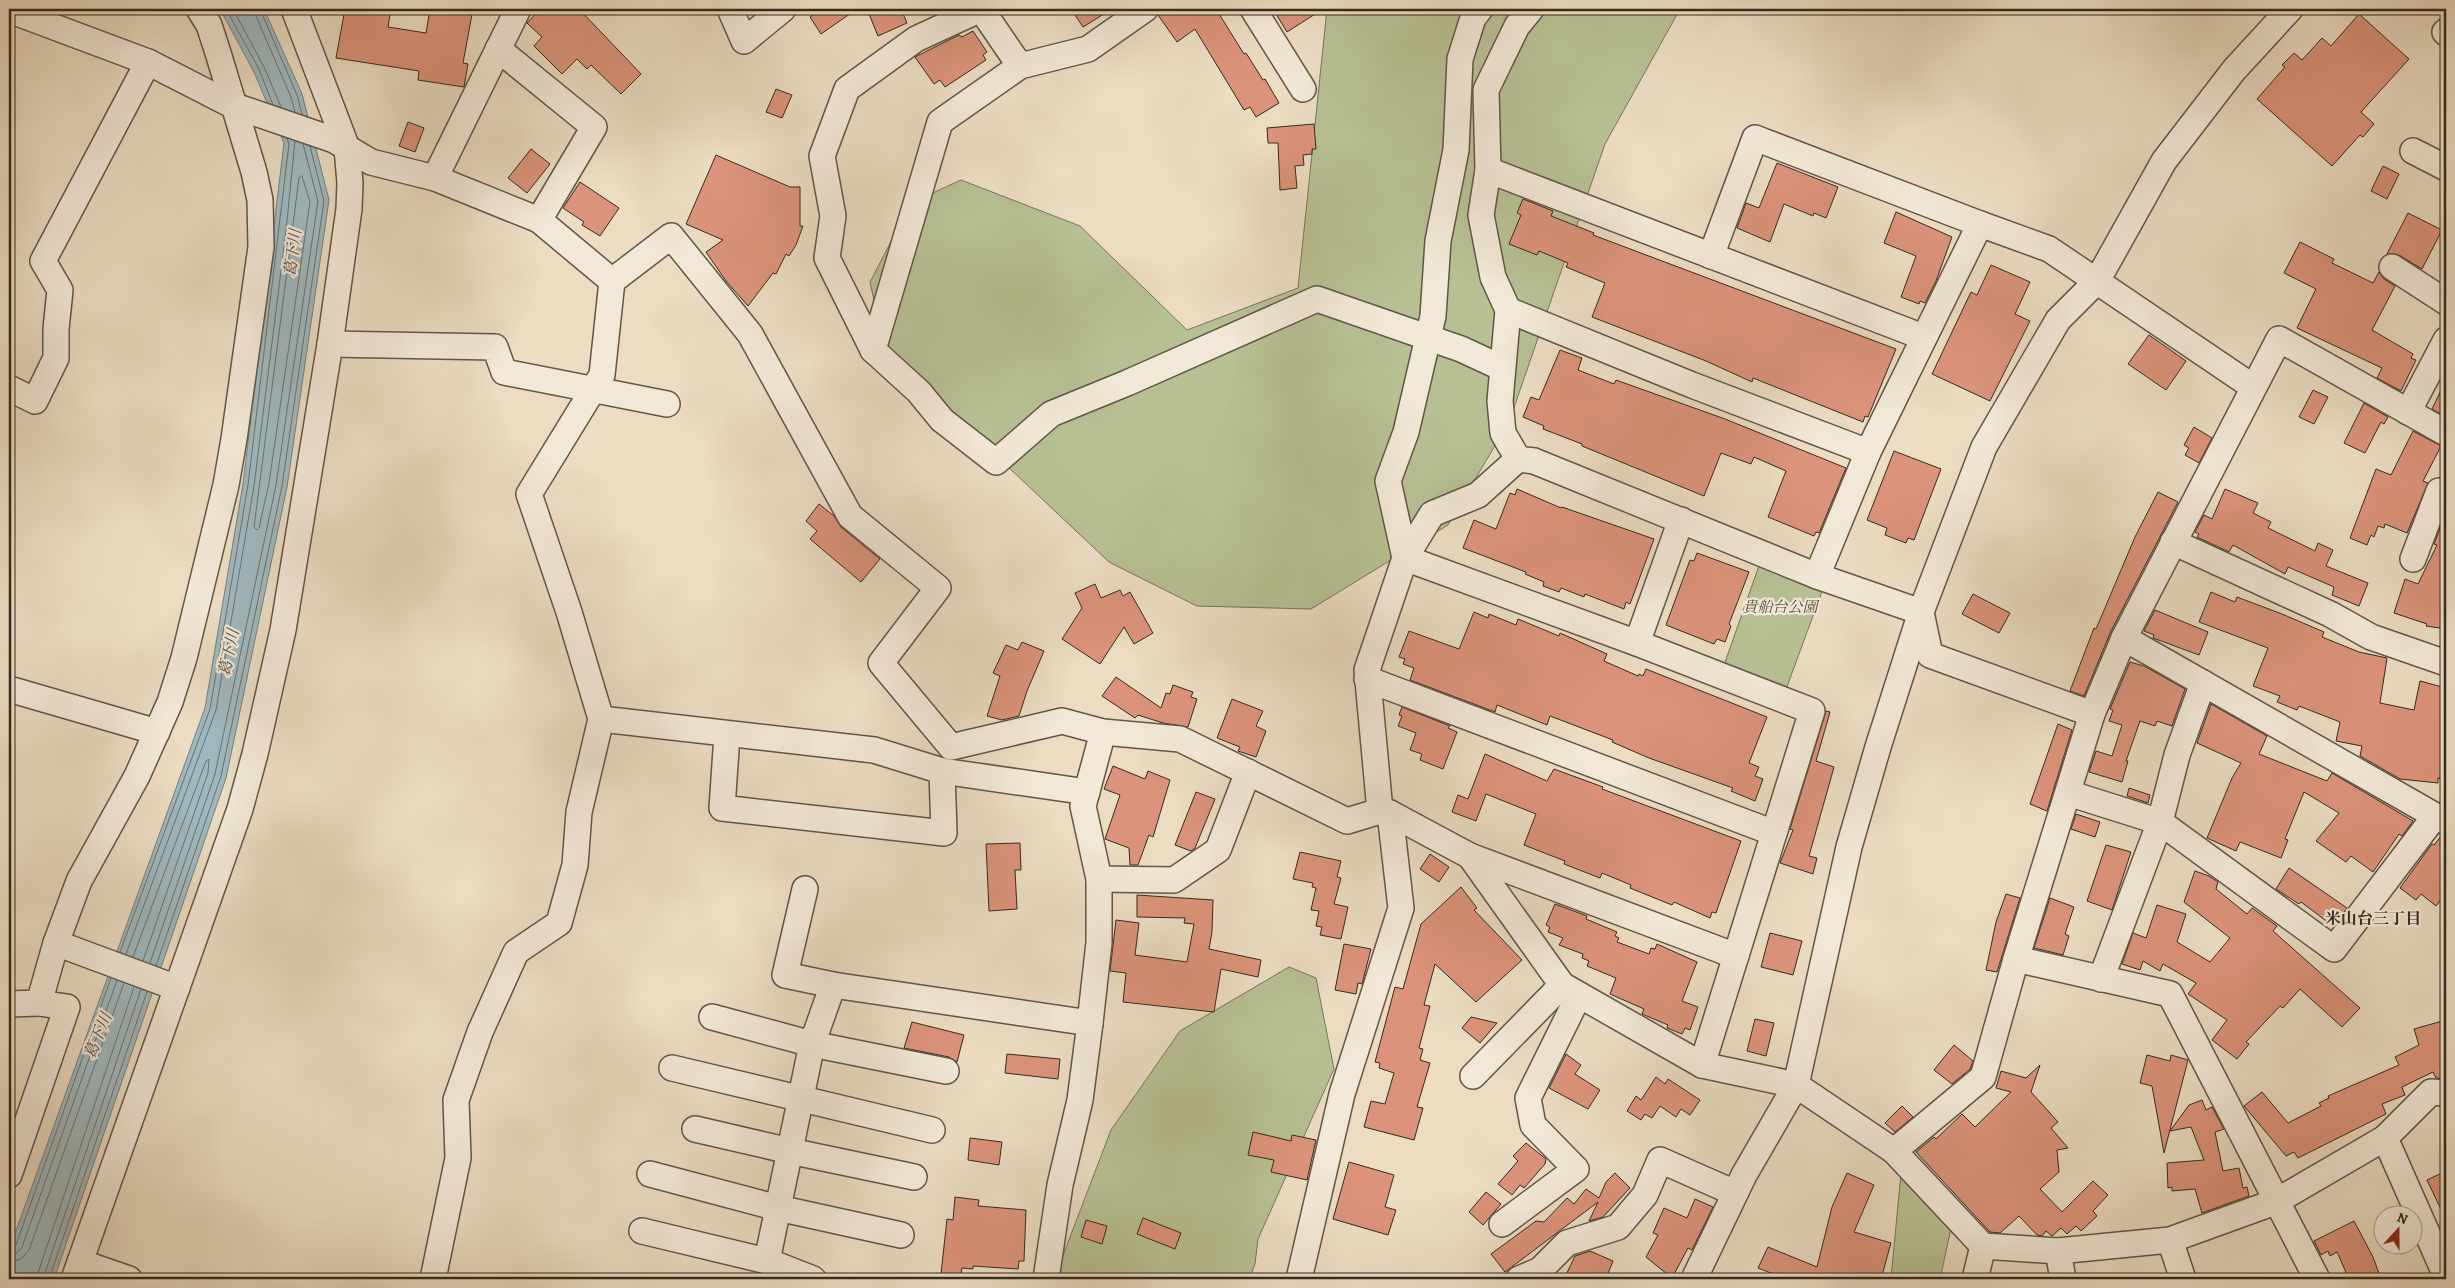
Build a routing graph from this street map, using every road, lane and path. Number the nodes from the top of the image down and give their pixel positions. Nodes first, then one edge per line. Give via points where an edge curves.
1 (199, 9) edge
2 (294, 9) edge
3 (518, 9) edge
4 (730, 9) edge
5 (783, 9) edge
6 (1146, 9) edge
7 (1253, 9) edge
8 (1480, 9) edge
9 (1531, 9) edge
10 (2290, 9) edge
11 (9, 10) edge
12 (501, 30) edge
13 (1460, 59) junction
14 (148, 62) junction
15 (1020, 66) junction
16 (1304, 89) dead end
17 (1486, 90) junction
18 (232, 105) junction
19 (341, 144) junction
20 (2414, 151) dead end
21 (2446, 168) edge
22 (1488, 170) junction
23 (435, 178) junction
24 (538, 220) junction
25 (1980, 224) junction
26 (1711, 256) junction
27 (2392, 267) dead end
28 (612, 281) junction
29 (2097, 281) junction
30 (2446, 302) edge
31 (1508, 310) junction
32 (1923, 337) junction
33 (1428, 338) junction
34 (2446, 340) edge
35 (330, 344) junction
36 (873, 350) junction
37 (1502, 368) junction
38 (2254, 387) junction
39 (9, 388) edge
40 (593, 390) junction
41 (667, 404) dead end
42 (2408, 412) junction
43 (2446, 432) edge
44 (1868, 452) junction
45 (1518, 459) junction
46 (2446, 495) edge
47 (1682, 520) junction
48 (2173, 542) junction
49 (1405, 558) junction
50 (2413, 559) dead end
51 (1817, 576) junction
52 (1921, 612) junction
53 (2124, 638) junction
54 (1638, 643) junction
55 (2446, 663) edge
56 (1368, 679) junction
57 (2203, 684) junction
58 (9, 689) edge
59 (2092, 714) junction
60 (601, 719) junction
61 (158, 732) junction
62 (1103, 732) junction
63 (727, 735) junction
64 (942, 772) junction
65 (1248, 772) junction
66 (1087, 792) junction
67 (2068, 793) junction
68 (1385, 812) junction
69 (2441, 819) edge
70 (2160, 822) junction
71 (1774, 832) junction
72 (1470, 856) junction
73 (1099, 879) junction
74 (805, 889) dead end
75 (56, 943) junction
76 (1736, 956) junction
77 (2016, 959) junction
78 (2101, 978) junction
79 (833, 985) junction
80 (171, 986) junction
81 (1571, 990) junction
82 (38, 1003) junction
83 (9, 1004) edge
84 (712, 1017) dead end
85 (1090, 1023) junction
86 (812, 1044) junction
87 (1702, 1065) junction
88 (672, 1068) dead end
89 (946, 1071) dead end
90 (1473, 1076) dead end
91 (1796, 1085) junction
92 (2446, 1092) edge
93 (801, 1098) junction
94 (695, 1128) dead end
95 (932, 1130) dead end
96 (2385, 1138) junction
97 (790, 1151) junction
98 (1894, 1151) junction
99 (650, 1174) dead end
100 (9, 1175) edge
101 (914, 1177) dead end
102 (1735, 1193) junction
103 (2275, 1202) junction
104 (778, 1208) junction
105 (1502, 1224) dead end
106 (642, 1231) dead end
107 (901, 1235) dead end
108 (2170, 1240) junction
109 (1983, 1246) junction
110 (2058, 1251) junction
111 (767, 1261) junction
112 (77, 1271) edge
113 (2446, 1276) edge
114 (129, 1279) edge
115 (433, 1279) edge
116 (813, 1279) edge
117 (1046, 1279) edge
118 (1299, 1279) edge
119 (1519, 1279) edge
120 (1694, 1279) edge
121 (1975, 1279) edge
122 (2063, 1279) edge
123 (2183, 1279) edge
124 (2317, 1279) edge

1 - 18 street via 209,25
2 - 19 street
3 - 12 street
4 - 5 street via 744,41
6 - 15 street via 1088,49
7 - 16 street
8 - 13 street via 1473,18
9 - 17 street via 1517,26
10 - 29 street via 2234,70 2164,161
11 - 14 street
12 - 23 street
12 - 24 street via 594,127
13 - 17 street
13 - 33 street via 1456,150 1438,241 1433,316
14 - 18 street
14 - 39 street via 43,261 60,290 56,358 35,401
15 - 36 street via 940,122
15 - 36 street via 981,9 916,39 847,89 822,156 834,216 827,258
17 - 22 street
18 - 19 street
18 - 61 street via 260,200 260,247 226,485 184,658
19 - 23 street via 371,162
19 - 35 street via 350,183 350,209
20 - 21 street
22 - 26 street
22 - 31 street via 1481,215 1493,277
23 - 24 street
24 - 28 street
25 - 26 street via 1756,138
25 - 29 street via 2049,249
25 - 32 street
26 - 32 street
27 - 30 street
28 - 40 street via 602,375
28 - 62 street via 671,236 750,334 850,516 938,588 881,663 951,747 1062,721
29 - 38 street
29 - 52 street via 2058,320 1984,447
31 - 37 street
31 - 44 street
32 - 44 street
33 - 36 street via 1317,300 1050,414 996,462 942,420 919,392
33 - 37 street
33 - 49 street via 1406,432 1388,481
34 - 42 street
35 - 40 street via 495,347 504,372
35 - 80 street via 285,620 267,702 240,809
37 - 45 street via 1500,401 1503,433
38 - 42 street via 2279,339
38 - 48 street
40 - 41 street
40 - 60 street via 529,494
42 - 43 street
44 - 51 street
45 - 47 street via 1534,461
45 - 49 street via 1478,495 1432,514
46 - 50 street via 2439,491
47 - 51 street
47 - 54 street
48 - 53 street
48 - 55 street via 2330,614 2371,637
49 - 54 street
49 - 56 street via 1367,670
51 - 52 street
52 - 59 street via 1930,656
52 - 91 street via 1849,847
53 - 57 street
53 - 59 street
54 - 71 street via 1812,711
56 - 68 street
56 - 71 street
57 - 69 street
57 - 70 street via 2177,755
58 - 61 street
59 - 67 street
60 - 63 street
60 - 115 street via 579,812 575,865 559,923 516,952 480,1032 456,1100 458,1158
61 - 75 street via 79,881
62 - 65 street via 1180,739
62 - 66 street
63 - 64 street via 874,750
63 - 64 street via 722,808 944,834
64 - 66 street
65 - 68 street via 1347,821
65 - 73 street via 1218,850 1174,880
66 - 73 street via 1083,806
67 - 70 street
67 - 77 street
68 - 72 street
68 - 118 street via 1401,908 1342,1094
69 - 70 street via 2334,949
70 - 78 street
71 - 76 street
72 - 76 street
72 - 81 street
73 - 85 street via 1099,943
74 - 79 street via 784,975
75 - 80 street
75 - 82 street
76 - 87 street
77 - 78 street
77 - 98 street via 1983,1077
78 - 103 street via 2170,994
79 - 85 street
79 - 86 street
80 - 112 street
81 - 87 street
81 - 90 street
81 - 105 street via 1528,1098 1532,1125 1576,1169
82 - 83 street
82 - 100 street via 66,1006
84 - 86 street
85 - 117 street via 1080,1100 1060,1185
86 - 89 street
86 - 93 street
87 - 91 street
88 - 93 street
91 - 98 street
91 - 102 street
92 - 96 street via 2432,1092
93 - 95 street
93 - 97 street
94 - 97 street
96 - 103 street
96 - 113 street
97 - 101 street
97 - 104 street
98 - 109 street
99 - 104 street
102 - 119 street via 1660,1160 1645,1195 1618,1227 1567,1243 1540,1270
102 - 120 street
103 - 108 street
103 - 124 street
104 - 107 street
104 - 111 street
106 - 111 street
108 - 110 street
108 - 123 street
109 - 110 street
109 - 121 street
110 - 122 street
111 - 116 street
112 - 114 street

